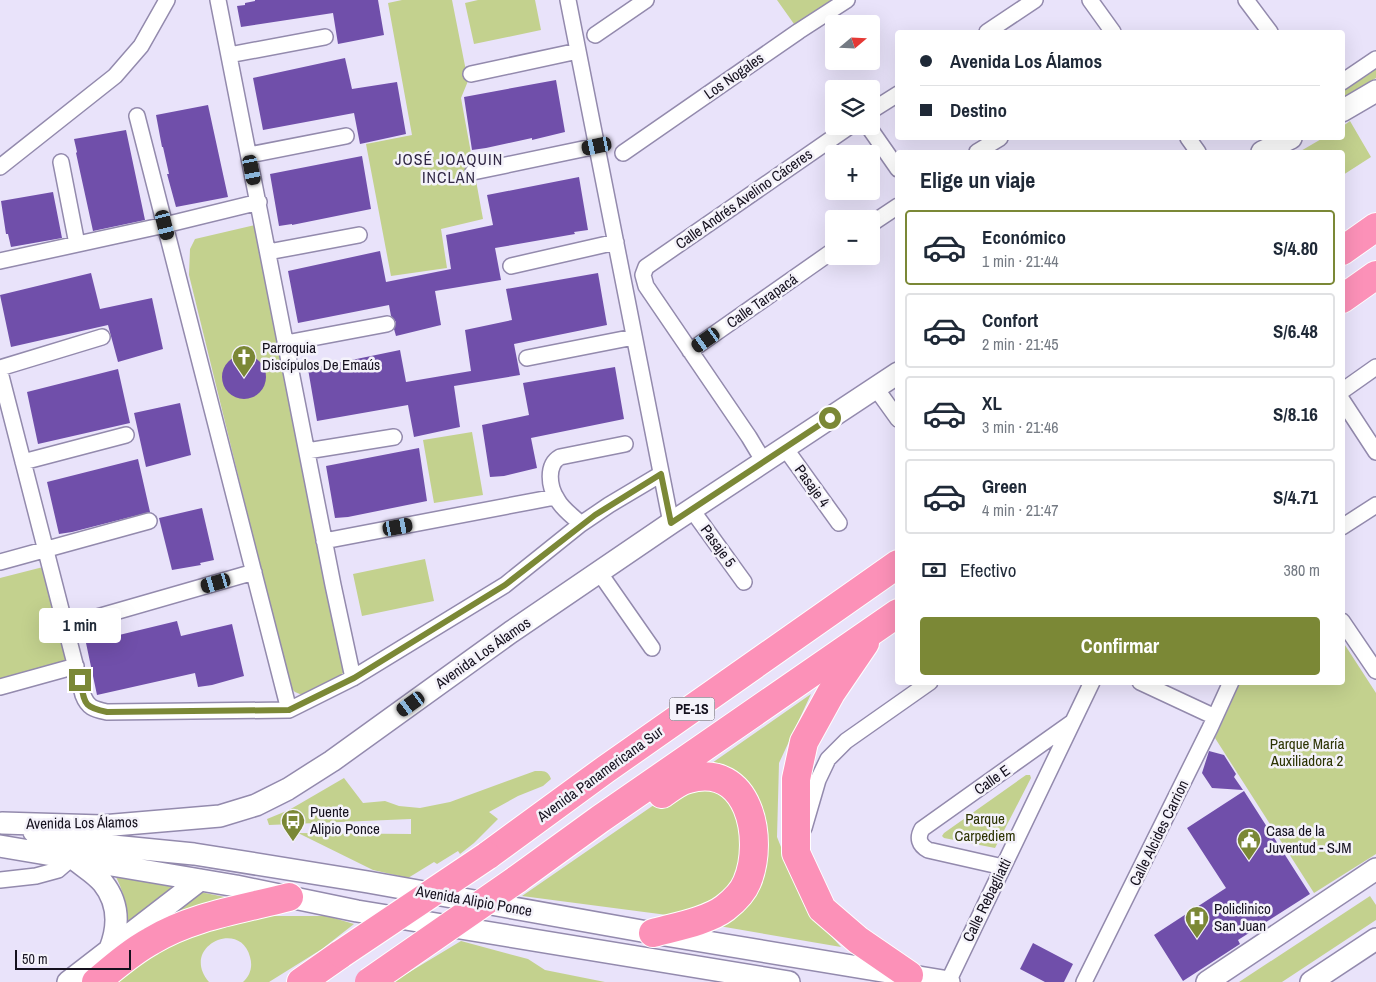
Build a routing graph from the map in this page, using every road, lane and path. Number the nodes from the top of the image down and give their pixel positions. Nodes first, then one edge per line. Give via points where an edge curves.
1 (167, 0) edge
2 (218, 0) edge
3 (568, 0) edge
4 (646, 0) edge
5 (847, 0) edge
6 (1035, 0) edge
7 (1090, 0) edge
8 (1246, 0) edge
9 (990, 30) edge
10 (1112, 30) edge
11 (1268, 30) edge
12 (595, 36) dead end
13 (325, 37) dead end
14 (578, 51) junction
15 (229, 55) junction
16 (1376, 59) edge
17 (471, 74) dead end
18 (1345, 80) edge
19 (1376, 92) edge
20 (895, 96) edge
21 (880, 105) edge
22 (1345, 108) edge
23 (137, 116) dead end
24 (837, 135) edge
25 (874, 135) edge
26 (346, 136) dead end
27 (997, 140) edge
28 (1287, 140) edge
29 (597, 146) junction
30 (980, 150) edge
31 (1266, 150) edge
32 (623, 153) dead end
33 (249, 155) junction
34 (61, 162) dead end
35 (895, 165) edge
36 (0, 167) edge
37 (473, 172) dead end
38 (259, 202) junction
39 (895, 208) edge
40 (880, 218) edge
41 (165, 225) junction
42 (1376, 227) edge
43 (359, 235) dead end
44 (616, 242) junction
45 (77, 244) junction
46 (1345, 249) edge
47 (268, 252) junction
48 (825, 256) edge
49 (0, 261) edge
50 (511, 266) dead end
51 (1376, 275) edge
52 (1345, 297) edge
53 (387, 324) dead end
54 (634, 337) junction
55 (102, 338) dead end
56 (286, 344) junction
57 (690, 351) junction
58 (527, 358) dead end
59 (1376, 367) edge
60 (0, 370) edge
61 (895, 375) edge
62 (876, 388) junction
63 (1345, 389) edge
64 (1345, 405) edge
65 (895, 415) edge
66 (126, 435) dead end
67 (394, 437) dead end
68 (625, 444) dead end
69 (785, 448) junction
70 (307, 452) junction
71 (1376, 452) edge
72 (23, 462) junction
73 (764, 462) junction
74 (661, 474) junction
75 (555, 497) junction
76 (1376, 505) edge
77 (692, 510) junction
78 (149, 521) dead end
79 (671, 523) junction
80 (581, 524) junction
81 (839, 524) dead end
82 (1345, 525) edge
83 (324, 540) junction
84 (46, 550) junction
85 (0, 562) edge
86 (895, 566) edge
87 (254, 572) junction
88 (599, 572) junction
89 (744, 582) dead end
90 (895, 615) edge
91 (1345, 624) edge
92 (66, 626) junction
93 (874, 629) junction
94 (652, 648) dead end
95 (76, 666) junction
96 (1376, 671) edge
97 (354, 678) junction
98 (926, 685) edge
99 (1091, 685) edge
100 (1146, 685) edge
101 (1230, 685) edge
102 (0, 687) edge
103 (289, 710) junction
104 (1215, 717) junction
105 (1073, 722) junction
106 (600, 820) junction
107 (1, 823) edge
108 (0, 846) edge
109 (796, 853) junction
110 (73, 857) junction
111 (1003, 867) junction
112 (1372, 876) edge
113 (0, 880) edge
114 (200, 880) junction
115 (289, 897) junction
116 (653, 933) junction
117 (1376, 939) edge
118 (110, 949) junction
119 (909, 975) junction
120 (68, 982) edge
121 (96, 982) edge
122 (301, 982) edge
123 (369, 982) edge
124 (788, 982) edge
125 (948, 982) edge
126 (1084, 982) edge
127 (1207, 982) edge
128 (1311, 982) edge

1 - 36 street via 141,46 115,76
2 - 15 street
3 - 14 street
4 - 12 street
5 - 32 street, Los Nogales
6 - 9 street
7 - 10 street
8 - 11 street
13 - 15 street
14 - 17 street
14 - 29 street
15 - 33 street
16 - 18 street
19 - 22 main road
20 - 21 street
23 - 41 street
24 - 57 street, Calle Andrés Avelino Cáceres via 646,267 643,275 646,286
25 - 35 street
26 - 33 street
27 - 30 street
28 - 31 main road
29 - 37 street
29 - 44 street
33 - 38 street
34 - 45 street
38 - 41 street
38 - 47 street
39 - 40 street
41 - 45 street
41 - 87 street
42 - 46 highway
43 - 47 street
44 - 50 street
44 - 54 street
45 - 49 street
47 - 56 street
48 - 57 street, Calle Tarapacá
51 - 52 highway
53 - 56 street
54 - 58 street
54 - 74 street
55 - 60 street
56 - 70 street
57 - 73 street
59 - 63 street
60 - 72 street
61 - 62 main road, Avenida Los Álamos
62 - 65 street
62 - 69 main road, Avenida Los Álamos
64 - 71 street
66 - 72 street
67 - 70 street
68 - 75 street via 555,460 550,469
69 - 73 main road, Avenida Los Álamos
69 - 81 street, Pasaje 4
70 - 83 street
72 - 84 street
73 - 77 main road, Avenida Los Álamos
74 - 79 street
74 - 80 street
75 - 80 street
75 - 83 street
76 - 82 street
77 - 79 main road, Avenida Los Álamos
77 - 89 street, Pasaje 5
78 - 84 street
79 - 88 main road, Avenida Los Álamos
80 - 97 street via 505,585
83 - 97 street
84 - 85 street
84 - 92 street
86 - 122 highway, Avenida Panamericana Sur / PE-1S, bridge via 487,856
87 - 92 street
87 - 103 street
88 - 94 street
88 - 107 main road, Avenida Los Álamos via 332,761 256,805 220,816 102,826
90 - 93 highway, PE-1S
91 - 96 street
92 - 95 street
93 - 106 highway, PE-1S
93 - 109 highway via 831,693 804,742 796,779
95 - 102 street
95 - 103 street via 91,709 107,712
97 - 103 street
98 - 109 street via 846,741 828,759 818,780
99 - 105 street, Calle Rebagliatti
100 - 104 street
101 - 104 street, Calle Alcides Carrion
104 - 126 street, Calle Alcides Carrion
105 - 111 street, Calle Rebagliatti
105 - 111 street, Calle E via 920,833 921,845 928,850
106 - 116 highway via 625,818 686,779 705,775 725,780 742,794 750,812 753,859 740,894 711,916
106 - 123 highway, PE-1S, bridge
107 - 116 main road, Avenida Alipio Ponce via 72,842 204,856
108 - 110 main road, Avenida Alipio Ponce
109 - 119 highway via 822,909 858,940
110 - 113 street via 58,870
110 - 114 main road, Avenida Alipio Ponce
110 - 118 main road via 102,882 110,896 117,920
111 - 125 street, Calle Rebagliatti
112 - 127 main road
114 - 115 main road, Avenida Alipio Ponce
114 - 118 main road
115 - 121 highway via 182,926 152,940
115 - 124 main road, Avenida Alipio Ponce
116 - 119 main road, Avenida Alipio Ponce
117 - 128 main road
118 - 120 main road
119 - 125 main road, Avenida Alipio Ponce

